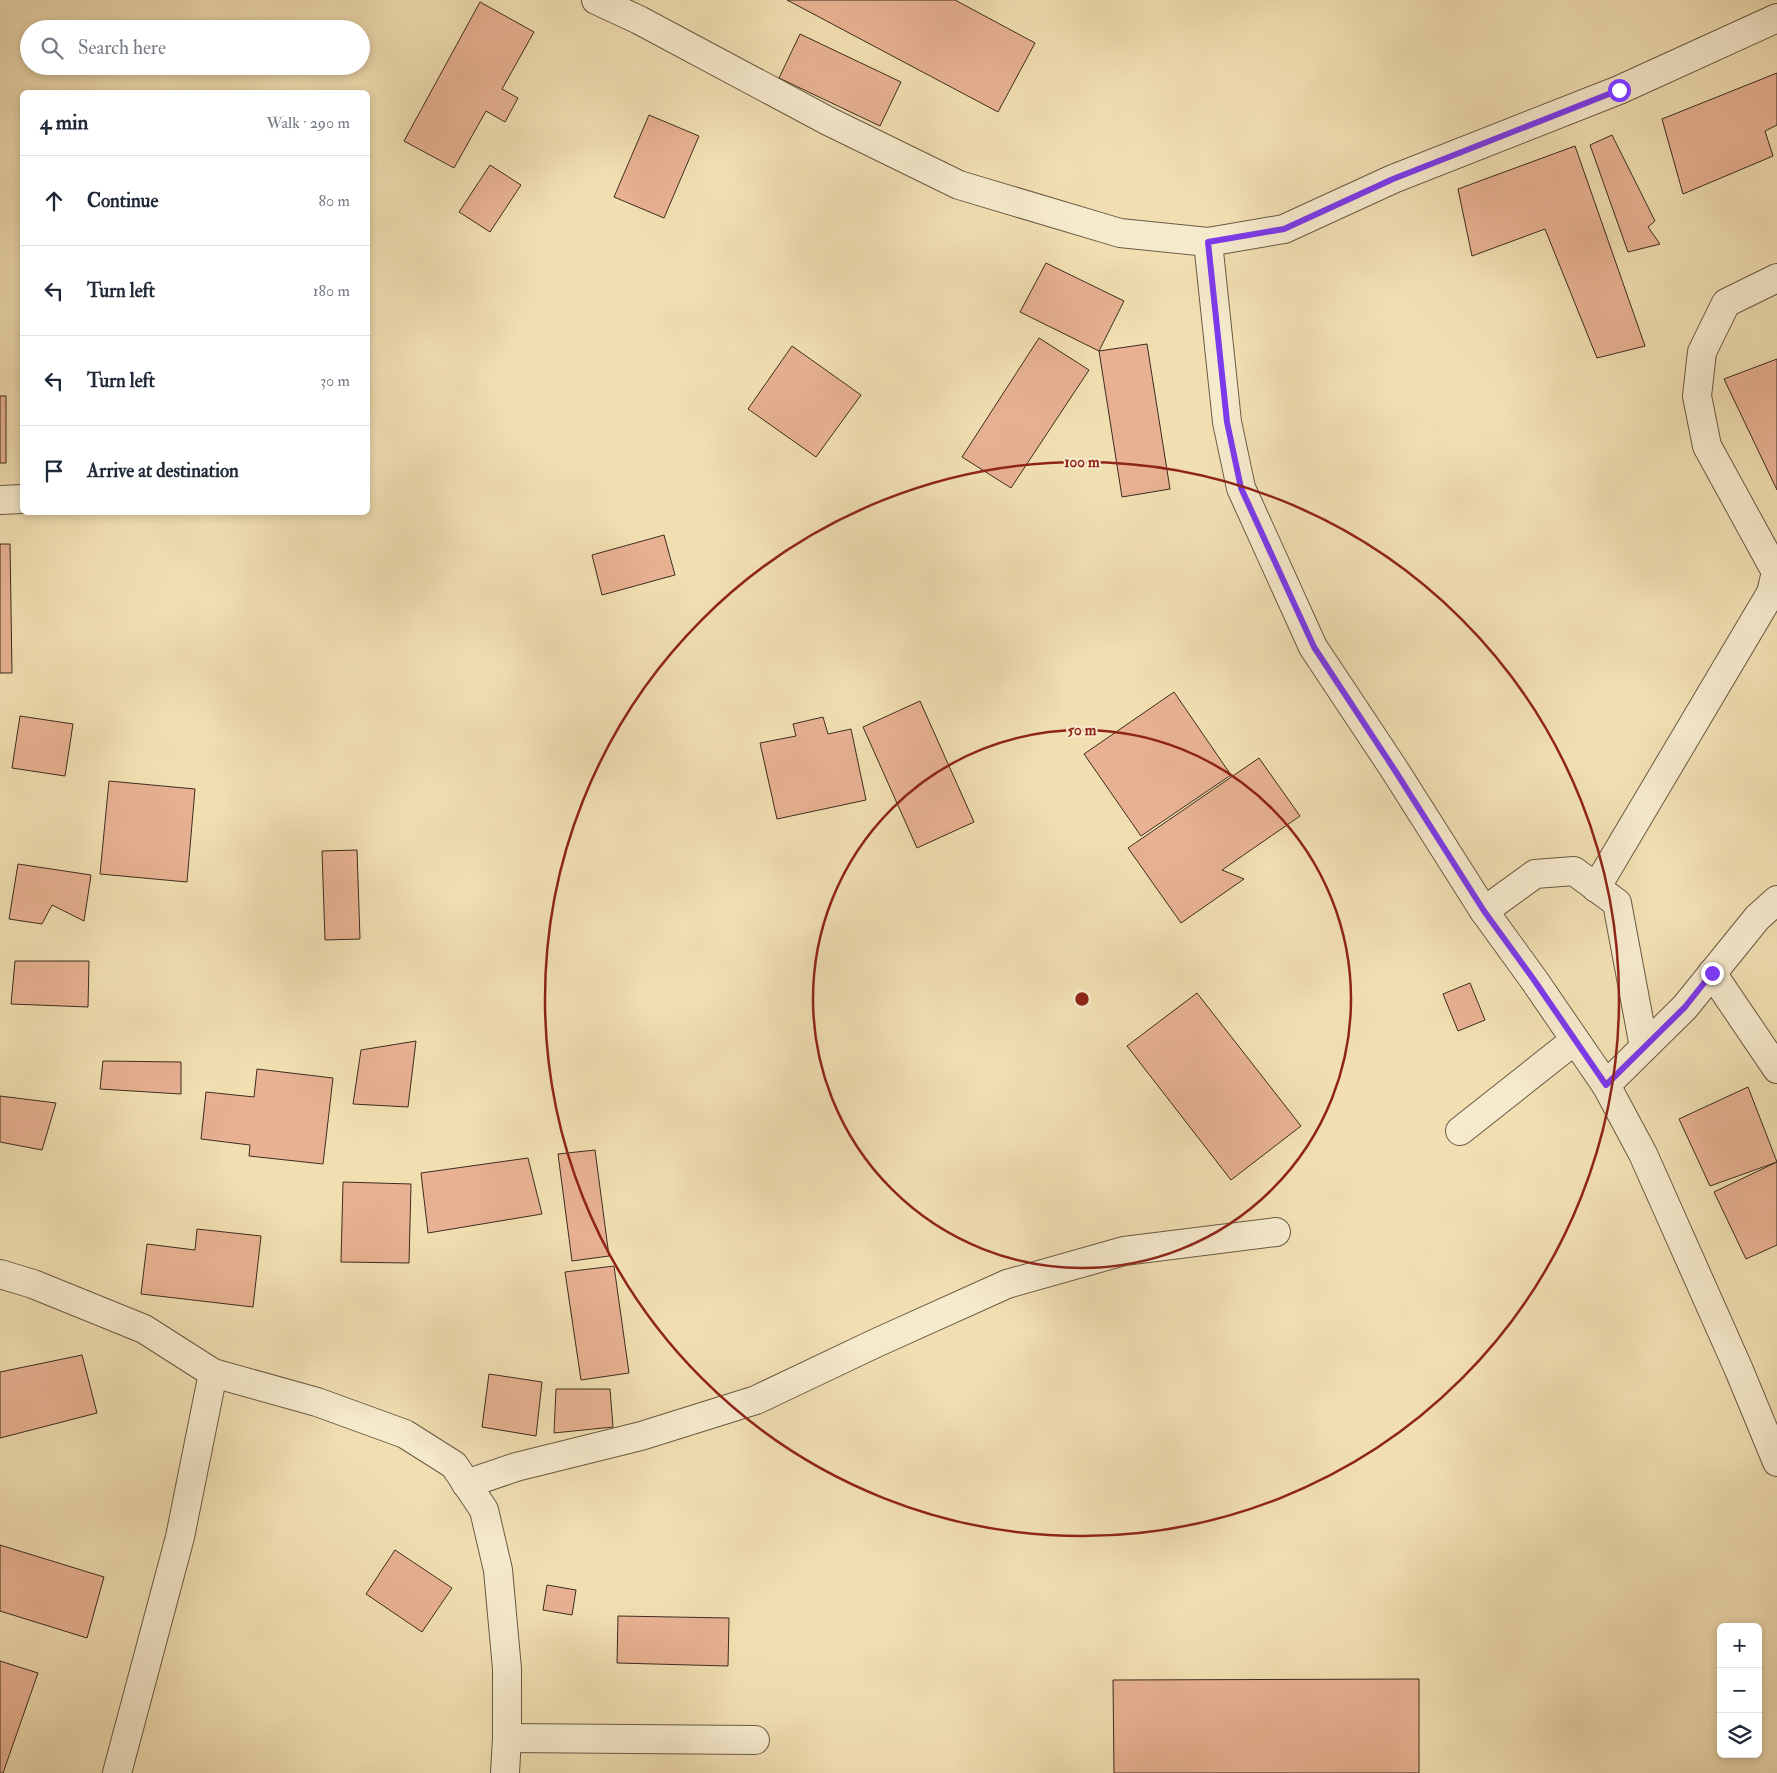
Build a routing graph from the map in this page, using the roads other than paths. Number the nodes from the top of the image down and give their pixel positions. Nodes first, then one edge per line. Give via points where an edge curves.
1 (596, 0) edge
2 (1777, 18) edge
3 (1208, 242) junction
4 (1777, 278) edge
5 (20, 499) edge
6 (0, 500) edge
7 (1776, 582) edge
8 (1596, 888) junction
9 (1777, 900) edge
10 (1484, 911) junction
11 (1712, 973) junction
12 (1575, 1040) junction
13 (1644, 1047) junction
14 (1777, 1069) edge
15 (1606, 1085) junction
16 (1460, 1131) dead end
17 (1276, 1232) dead end
18 (0, 1274) edge
19 (213, 1373) junction
20 (1777, 1462) edge
21 (466, 1484) junction
22 (507, 1738) junction
23 (755, 1740) dead end
24 (117, 1773) edge
25 (505, 1773) edge

1 - 3 street via 959,185 1120,233
2 - 3 street via 1619,90 1393,179 1284,229
3 - 10 street via 1227,422 1241,488 1314,647
4 - 7 street via 1726,303 1702,352 1697,396 1707,446 1776,572
5 - 6 street
7 - 8 street
8 - 10 street via 1574,871 1535,874
8 - 13 street via 1617,903
9 - 11 street via 1757,918
10 - 12 street
11 - 13 street via 1685,1007
11 - 14 street
12 - 15 street
12 - 16 street
13 - 15 street
15 - 20 street via 1643,1154
17 - 21 street via 1124,1251 1007,1284 756,1400 642,1436 516,1467
18 - 19 street via 144,1329
19 - 21 street via 317,1402 405,1434 454,1465
19 - 24 street via 180,1537
21 - 22 street via 484,1510 498,1570 507,1669
22 - 23 street
22 - 25 street

